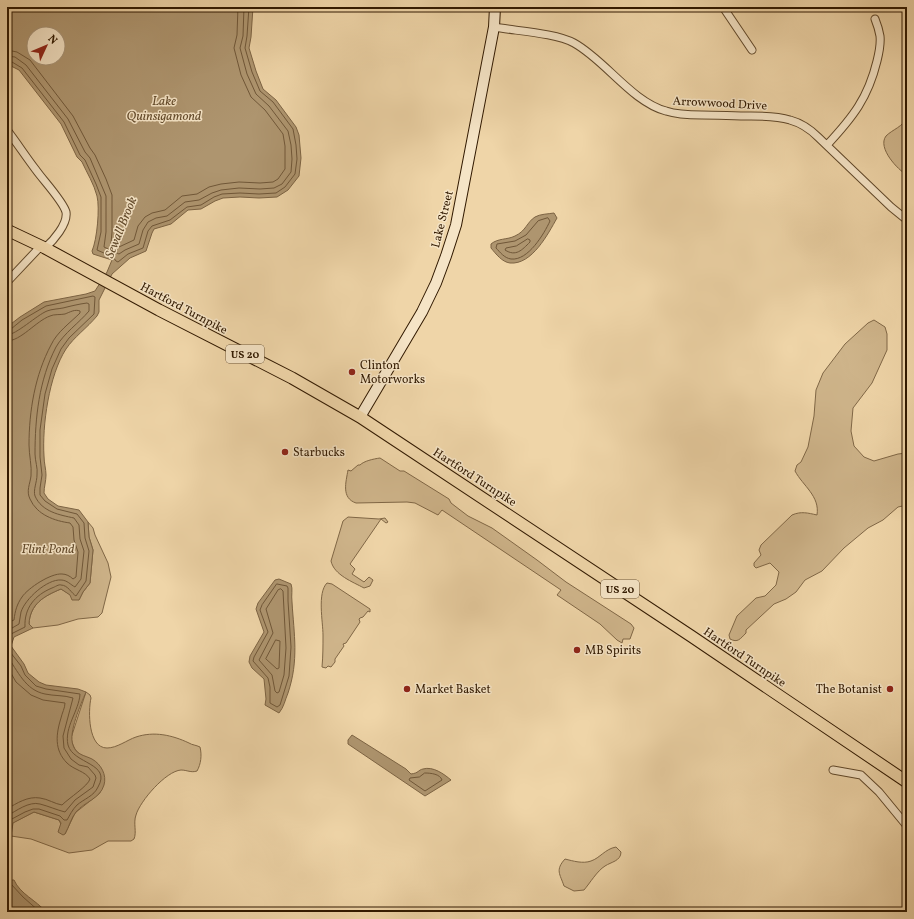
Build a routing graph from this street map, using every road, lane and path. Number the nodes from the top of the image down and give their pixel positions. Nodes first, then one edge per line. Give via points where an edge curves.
1 (495, 7) edge
2 (723, 7) edge
3 (875, 19) dead end
4 (494, 27) junction
5 (752, 50) dead end
6 (7, 130) edge
7 (827, 145) junction
8 (907, 220) edge
9 (7, 230) edge
10 (43, 247) junction
11 (7, 282) edge
12 (360, 417) junction
13 (833, 770) dead end
14 (907, 782) edge
15 (907, 826) edge

1 - 4 main road, Lake Street
2 - 5 street
3 - 7 street via 880,36 880,49 870,85 854,115
4 - 7 street, Arrowwood Drive via 553,36 573,43 644,100 661,110 680,114 782,118 806,127
4 - 12 main road, Lake Street via 456,225 446,256 422,312
6 - 10 street via 66,213 56,238
7 - 8 street, Arrowwood Drive
9 - 10 main road, Hartford Turnpike / US 20
10 - 11 street
10 - 12 main road, Hartford Turnpike / US 20 via 292,378
12 - 14 main road, Hartford Turnpike / US 20
13 - 15 street via 861,775

